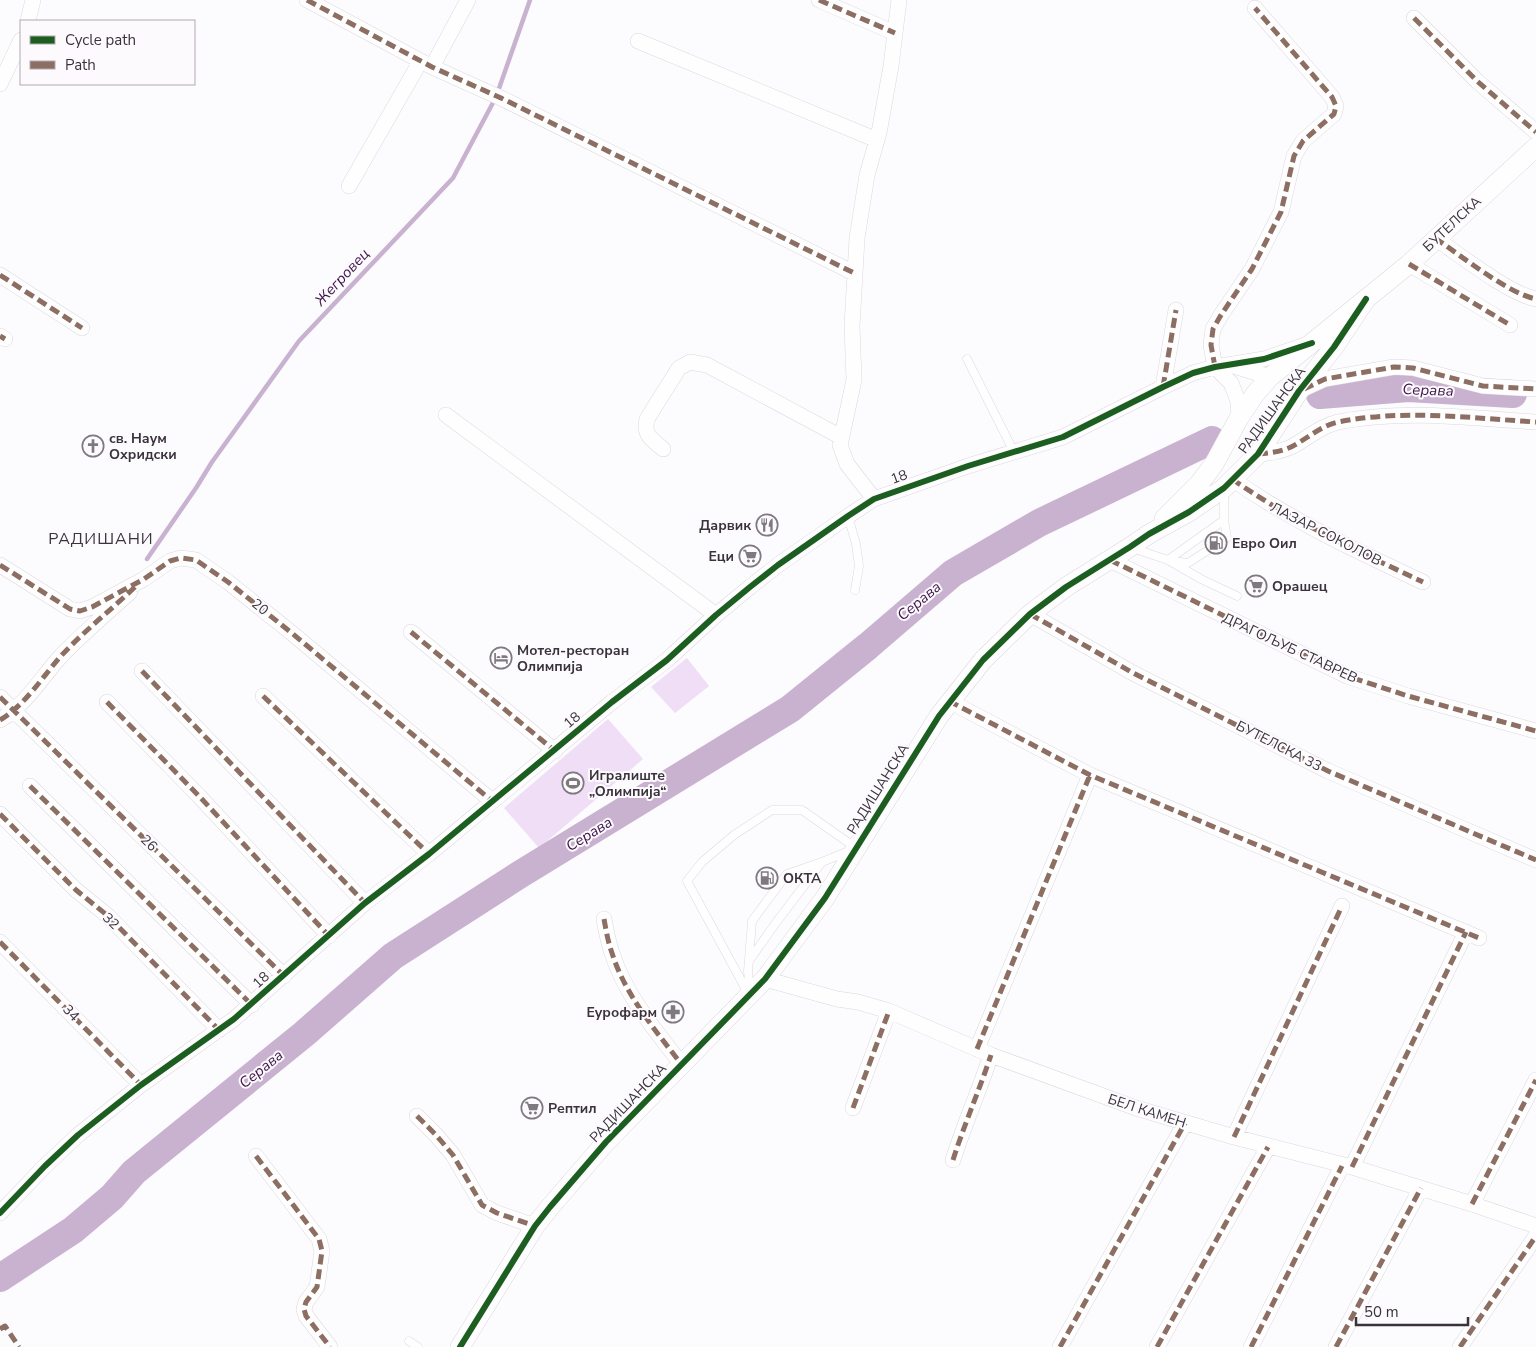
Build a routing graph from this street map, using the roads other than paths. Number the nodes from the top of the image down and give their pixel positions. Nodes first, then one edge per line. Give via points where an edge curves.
1 (33, 0) edge
2 (307, 0) edge
3 (468, 0) edge
4 (819, 0) edge
5 (899, 0) edge
6 (1255, 8) dead end
7 (1414, 18) dead end
8 (28, 20) edge
9 (895, 33) junction
10 (638, 41) dead end
11 (20, 42) edge
12 (426, 64) junction
13 (0, 84) edge
14 (1536, 132) edge
15 (877, 140) junction
16 (1536, 148) edge
17 (349, 186) dead end
18 (1435, 238) junction
19 (1409, 264) junction
20 (854, 273) junction
21 (0, 275) edge
22 (1366, 298) junction
23 (1536, 299) edge
24 (1176, 310) dead end
25 (1510, 325) dead end
26 (82, 328) dead end
27 (1312, 343) junction
28 (967, 359) dead end
29 (1230, 365) junction
30 (1214, 367) junction
31 (1270, 377) junction
32 (1163, 387) junction
33 (1536, 390) edge
34 (1299, 391) junction
35 (446, 415) dead end
36 (1239, 418) junction
37 (1536, 422) edge
38 (841, 437) junction
39 (1224, 444) junction
40 (664, 449) dead end
41 (1014, 452) junction
42 (1258, 454) junction
43 (1233, 479) junction
44 (874, 499) junction
45 (848, 516) junction
46 (1224, 520) junction
47 (1149, 534) junction
48 (1130, 547) junction
49 (1110, 560) junction
50 (1168, 560) junction
51 (0, 565) edge
52 (144, 579) junction
53 (1423, 582) dead end
54 (855, 590) dead end
55 (1237, 596) dead end
56 (1030, 614) junction
57 (716, 616) junction
58 (411, 632) dead end
59 (142, 671) dead end
60 (263, 696) dead end
61 (0, 697) edge
62 (950, 701) junction
63 (107, 702) dead end
64 (14, 711) junction
65 (0, 720) edge
66 (1536, 731) edge
67 (555, 751) junction
68 (1090, 775) junction
69 (30, 786) dead end
70 (492, 801) junction
71 (0, 814) edge
72 (856, 848) junction
73 (429, 854) junction
74 (1536, 860) edge
75 (822, 862) junction
76 (365, 903) junction
77 (1342, 906) dead end
78 (604, 919) dead end
79 (329, 936) junction
80 (0, 942) edge
81 (749, 961) junction
82 (284, 976) junction
83 (765, 979) junction
84 (750, 996) junction
85 (252, 1005) junction
86 (888, 1011) junction
87 (219, 1030) junction
88 (977, 1049) junction
89 (991, 1055) junction
90 (682, 1065) junction
91 (1536, 1080) edge
92 (141, 1085) junction
93 (853, 1108) dead end
94 (417, 1116) dead end
95 (1185, 1123) junction
96 (1234, 1137) junction
97 (1268, 1147) junction
98 (256, 1156) dead end
99 (953, 1160) dead end
100 (1347, 1167) junction
101 (1421, 1188) junction
102 (1472, 1204) junction
103 (0, 1213) edge
104 (535, 1226) junction
105 (1536, 1226) edge
106 (1536, 1236) edge
107 (409, 1341) dead end
108 (330, 1347) edge
109 (418, 1347) edge
110 (460, 1347) edge
111 (1060, 1347) edge
112 (1157, 1347) edge
113 (1251, 1347) edge
114 (1336, 1347) edge
115 (1460, 1347) edge

1 - 8 street
2 - 12 street
3 - 12 street
4 - 9 street
5 - 9 street
6 - 30 street via 1332,97 1336,106 1334,114 1303,141 1294,156 1281,212 1252,269 1213,329
7 - 14 street via 1476,81
9 - 15 street
10 - 15 street
11 - 13 street
12 - 17 street
12 - 20 street
15 - 20 street via 867,174
16 - 18 street, БУТЕЛСКА
18 - 19 street, БУТЕЛСКА
18 - 23 street via 1504,284
19 - 22 street, БУТЕЛСКА
19 - 25 street
20 - 38 street via 854,380
21 - 26 street
22 - 27 street, РАДИШАНСКА
22 - 34 street, РАДИШАНСКА via 1334,347
24 - 32 street
27 - 29 street via 1264,359
27 - 31 street, РАДИШАНСКА
28 - 41 lane
29 - 30 street, 18
29 - 31 street, 18
30 - 32 street, 18
30 - 36 street via 1231,383 1238,401
31 - 34 street, 18
31 - 36 street, РАДИШАНСКА via 1254,394
32 - 41 street, 18 via 1063,437
33 - 34 street via 1483,386 1413,368 1394,367 1325,379
34 - 42 street, РАДИШАНСКА
35 - 57 street
36 - 39 street, РАДИШАНСКА
37 - 42 street via 1395,415 1356,419 1326,426 1291,447
38 - 40 street via 707,365 690,362 679,368 647,419 647,434
38 - 44 street via 840,445 847,464
39 - 43 street
39 - 47 street, РАДИШАНСКА via 1199,484
41 - 44 street, 18
42 - 43 street, РАДИШАНСКА
43 - 46 lane
43 - 47 street, РАДИШАНСКА via 1189,512
43 - 53 street, ЛАЗАР СОКОЛОВ via 1264,502 1316,531
44 - 45 street, 18
45 - 54 lane via 859,566
45 - 57 street, 18 via 778,565
46 - 50 lane
46 - 50 lane via 1227,538 1188,563
47 - 48 street, РАДИШАНСКА
48 - 49 street, РАДИШАНСКА
48 - 50 lane
49 - 56 street, РАДИШАНСКА
49 - 66 street, ДРАГОЉУБ СТАВРЕВ via 1347,676
50 - 55 lane
51 - 52 street, 20 via 70,609 80,611
52 - 64 street via 61,656
52 - 70 street, 20 via 170,561 181,558 196,560 294,634
56 - 62 street, РАДИШАНСКА via 983,660
56 - 74 street, БУТЕЛСКА 33 via 1133,673 1328,771
57 - 67 street, 18 via 616,707
58 - 67 street
59 - 76 street
60 - 73 street
61 - 64 street, 26
62 - 68 street
62 - 72 street, РАДИШАНСКА
63 - 79 street via 200,796
64 - 65 street
64 - 82 street, 26
67 - 70 street, 18
68 - 88 street
68 - 100 street via 1472,935
69 - 85 street, 18
70 - 73 street, 18
71 - 87 street, 32 via 76,890 108,916
72 - 75 lane
72 - 83 street, РАДИШАНСКА via 825,898
72 - 84 lane via 802,810 772,810 734,835 702,862 687,881
73 - 76 street, 18
75 - 81 lane
75 - 81 lane via 787,874 752,921
76 - 79 street, 18
77 - 96 street
78 - 90 street via 612,954 627,988
79 - 82 street, 18
80 - 92 street, 34
81 - 84 lane
82 - 85 street, 18
83 - 84 street, РАДИШАНСКА
83 - 86 street, БЕЛ КАМЕН
84 - 90 street, РАДИШАНСКА
85 - 87 street, 18
86 - 88 street, БЕЛ КАМЕН
86 - 93 street
87 - 92 street, 18
88 - 89 street, БЕЛ КАМЕН
89 - 95 street, БЕЛ КАМЕН
89 - 99 street
90 - 104 street, РАДИШАНСКА via 606,1142
91 - 102 street
92 - 103 street, 18 via 71,1141
94 - 104 street via 453,1155 482,1205
95 - 96 street, БЕЛ КАМЕН
95 - 111 street
96 - 97 street, БЕЛ КАМЕН
97 - 100 street, БЕЛ КАМЕН
97 - 112 street
98 - 108 street via 319,1240 322,1251 316,1287 304,1309
100 - 101 street, БЕЛ КАМЕН
100 - 113 street
101 - 102 street, БЕЛ КАМЕН
101 - 114 street
102 - 105 street, БЕЛ КАМЕН
104 - 110 street, РАДИШАНСКА
106 - 115 street
107 - 109 lane

